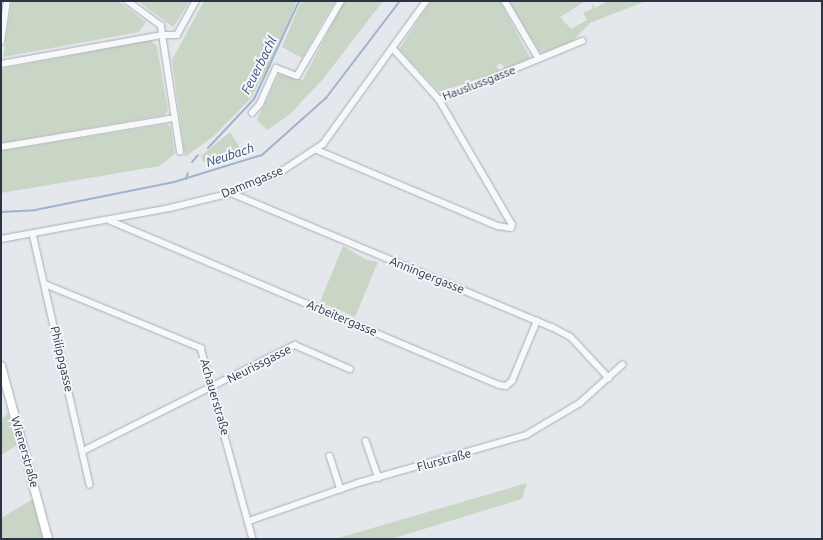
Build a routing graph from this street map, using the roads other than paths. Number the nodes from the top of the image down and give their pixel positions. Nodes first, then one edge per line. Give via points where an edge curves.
1 (7, 1) edge
2 (127, 1) edge
3 (196, 1) edge
4 (340, 1) edge
5 (426, 1) edge
6 (505, 1) edge
7 (162, 35) junction
8 (582, 41) dead end
9 (1, 42) edge
10 (393, 48) junction
11 (538, 59) junction
12 (1, 64) edge
13 (439, 100) junction
14 (252, 113) dead end
15 (175, 118) junction
16 (1, 147) edge
17 (317, 150) junction
18 (180, 152) dead end
19 (231, 193) junction
20 (111, 221) junction
21 (33, 234) junction
22 (1, 239) edge
23 (45, 284) junction
24 (538, 321) junction
25 (1, 366) edge
26 (622, 366) dead end
27 (350, 368) dead end
28 (609, 378) junction
29 (212, 387) junction
30 (366, 441) dead end
31 (84, 451) junction
32 (330, 456) dead end
33 (379, 478) junction
34 (90, 485) dead end
35 (341, 489) junction
36 (249, 521) junction
37 (48, 539) edge
38 (253, 539) edge

1 - 9 street
2 - 7 street via 161,26
3 - 7 street via 177,35
4 - 14 street via 297,76 276,68 260,104
5 - 10 street, Dammgasse
6 - 11 street
7 - 12 street
7 - 15 street
8 - 11 street, Hauslussgasse
10 - 13 street, Hauslussgasse
10 - 17 street, Dammgasse
11 - 13 street, Hauslussgasse
13 - 17 street via 512,225 506,229
15 - 16 street
15 - 18 street
17 - 19 street, Dammgasse via 282,171
19 - 20 street, Dammgasse
19 - 24 street, Anningergasse
20 - 21 street, Dammgasse
20 - 24 street, Arbeitergasse via 499,385 506,386 512,381
21 - 22 street, Dammgasse
21 - 23 street, Philippgasse
23 - 29 street, Achauerstraße via 201,348
23 - 31 street, Philippgasse
24 - 28 street, Anningergasse via 571,337
25 - 37 street, Wienerstraße
26 - 28 street, Flurstraße
27 - 29 street, Neurissgasse via 295,345
28 - 33 street, Flurstraße via 580,403 526,435
29 - 31 street, Neurissgasse
29 - 36 street, Achauerstraße
30 - 33 street
31 - 34 street, Philippgasse
32 - 35 street
33 - 35 street, Flurstraße
35 - 36 street, Flurstraße
36 - 38 street, Achauerstraße

